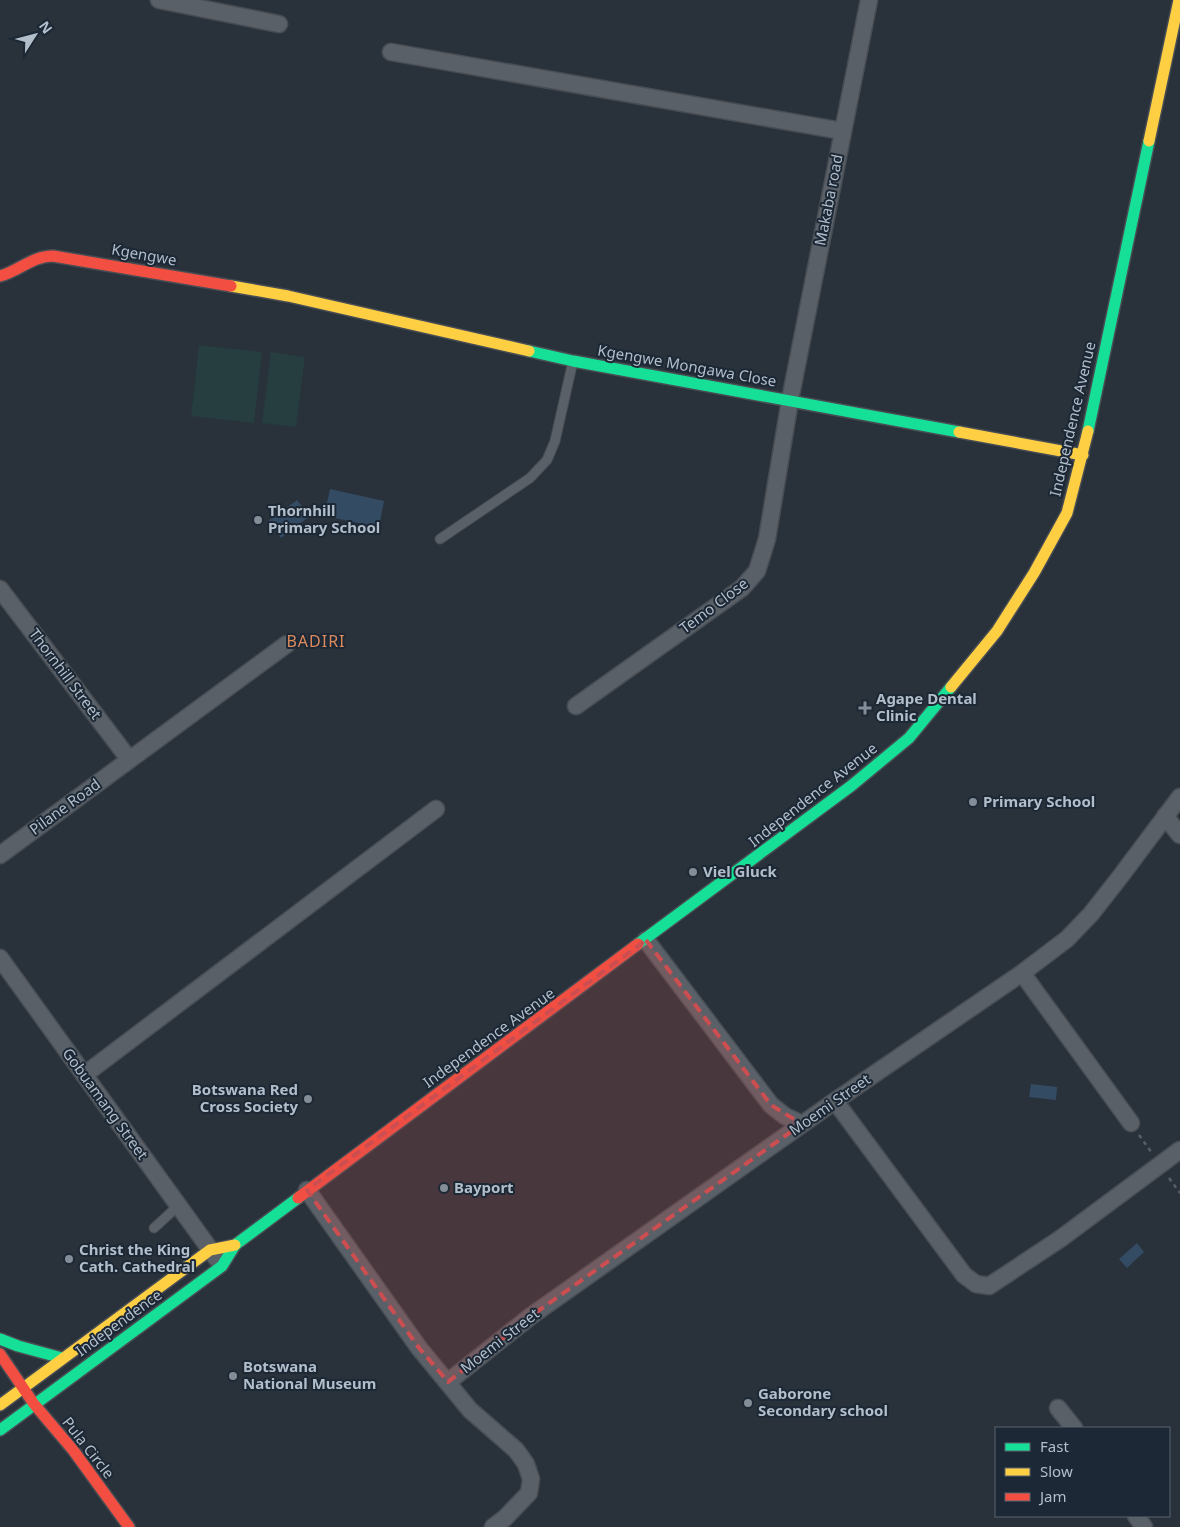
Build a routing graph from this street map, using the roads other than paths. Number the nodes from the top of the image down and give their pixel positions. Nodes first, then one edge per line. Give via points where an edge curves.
1 (159, 0) edge
2 (869, 0) edge
3 (1180, 0) edge
4 (279, 24) dead end
5 (391, 52) dead end
6 (842, 131) junction
7 (0, 276) edge
8 (288, 296) joint
9 (573, 361) junction
10 (790, 400) junction
11 (1083, 455) junction
12 (440, 539) dead end
13 (0, 589) edge
14 (287, 644) dead end
15 (576, 706) dead end
16 (129, 759) junction
17 (1180, 797) edge
18 (436, 809) dead end
19 (1165, 816) junction
20 (1180, 835) edge
21 (0, 855) edge
22 (646, 940) junction
23 (0, 958) edge
24 (1022, 973) junction
25 (84, 1075) junction
26 (835, 1100) junction
27 (802, 1124) junction
28 (1131, 1124) dead end
29 (1180, 1150) edge
30 (307, 1190) junction
31 (178, 1206) junction
32 (154, 1228) dead end
33 (235, 1245) junction
34 (210, 1250) junction
35 (222, 1266) junction
36 (0, 1339) edge
37 (0, 1354) edge
38 (62, 1358) junction
39 (448, 1382) junction
40 (23, 1388) junction
41 (34, 1404) junction
42 (0, 1405) edge
43 (1058, 1408) dead end
44 (1073, 1427) edge
45 (0, 1430) edge
46 (129, 1527) edge
47 (493, 1527) edge

1 - 4 street
2 - 6 street, Makaba road
3 - 11 street, Independence Avenue
5 - 6 street
6 - 10 street, Makaba road
7 - 8 street, Kgengwe via 48,255
8 - 9 street, Kgengwe Mongawa Close
9 - 10 street, Kgengwe Mongawa Close
9 - 12 lane via 555,441 546,460 530,478
10 - 11 street, Kgengwe Mongawa Close
10 - 15 street, Temo Close via 767,539 757,571 742,588
11 - 22 street, Independence Avenue via 1067,513 1034,573 997,631 909,738 851,786
13 - 16 street, Thornhill Street
14 - 16 street, Pilane Road
16 - 21 street, Pilane Road
17 - 19 street, Moemi Street
18 - 25 street
19 - 20 street
19 - 24 street, Moemi Street via 1090,914 1067,939
22 - 27 street via 771,1105
22 - 30 street, Independence Avenue
23 - 25 street, Gobuamang Street
24 - 26 street, Moemi Street
24 - 28 street
25 - 31 street, Gobuamang Street
26 - 27 street, Moemi Street
26 - 29 street via 964,1275 976,1284 990,1286 1060,1239
27 - 39 street, Moemi Street via 531,1316
30 - 33 street, Independence Avenue
30 - 39 street via 419,1348
31 - 32 lane
31 - 34 street, Gobuamang Street
33 - 34 street, Independence
33 - 35 street, Independence
34 - 35 street, Gobuamang Street
34 - 38 street, Independence
35 - 41 street, Independence
36 - 38 street
37 - 40 street, Pula Circle
38 - 40 street, Independence
39 - 47 street via 470,1410 516,1450 531,1479 529,1493
40 - 41 street, Pula Circle
40 - 42 street
41 - 45 street, Independence
41 - 46 street, Pula Circle via 73,1450
43 - 44 street

